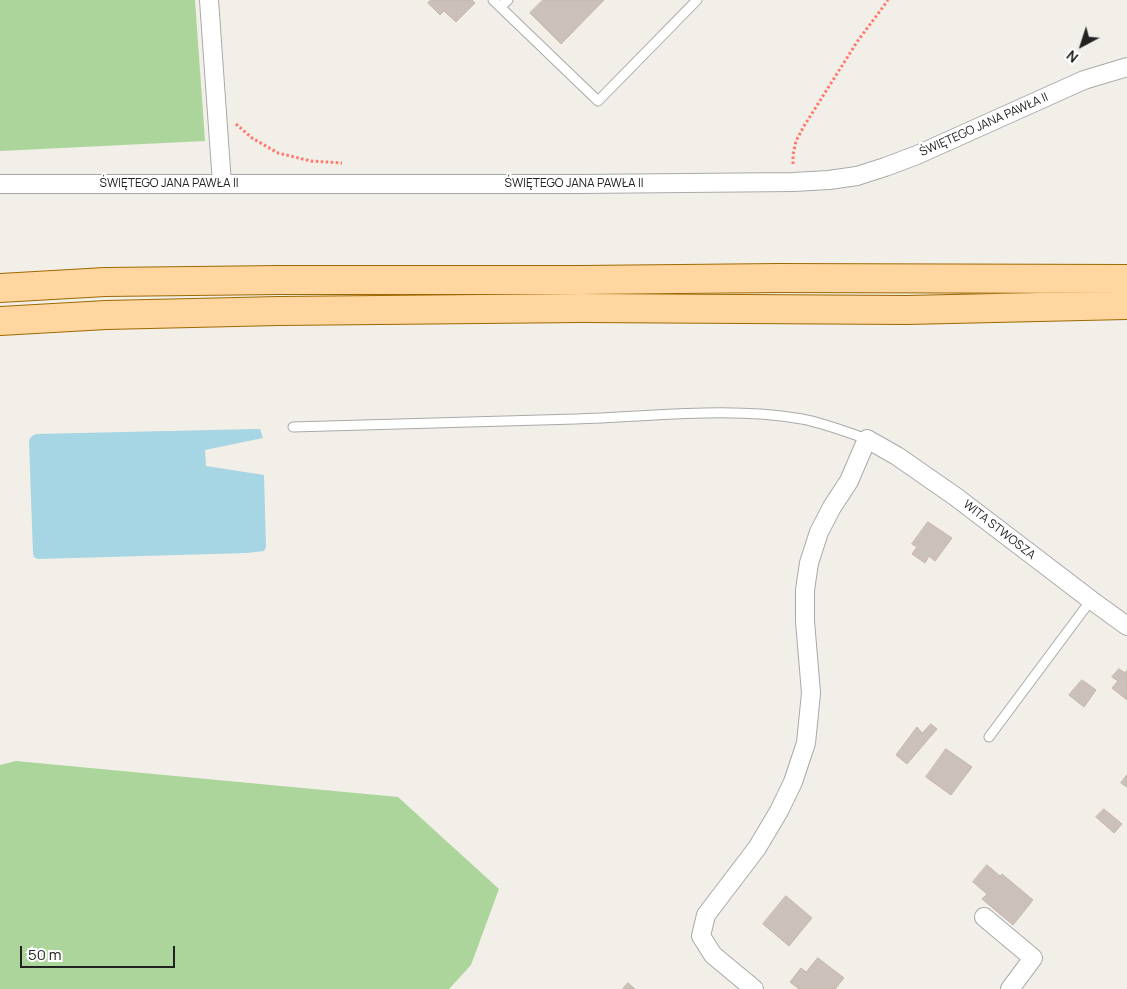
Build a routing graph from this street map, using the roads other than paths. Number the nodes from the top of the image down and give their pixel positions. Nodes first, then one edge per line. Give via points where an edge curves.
1 (209, 0) edge
2 (493, 0) edge
3 (508, 0) edge
4 (698, 0) edge
5 (500, 7) junction
6 (1127, 67) edge
7 (0, 184) edge
8 (222, 184) junction
9 (1127, 278) edge
10 (0, 288) edge
11 (1127, 305) edge
12 (0, 321) edge
13 (293, 427) dead end
14 (867, 439) junction
15 (1091, 600) junction
16 (1127, 626) edge
17 (989, 736) dead end
18 (984, 917) dead end
19 (754, 989) edge
20 (1010, 989) edge

1 - 8 street
2 - 5 lane
3 - 5 lane
4 - 5 lane via 598,101
6 - 8 street, ŚWIĘTEGO JANA PAWŁA II via 1084,80 885,167 829,180
7 - 8 street, ŚWIĘTEGO JANA PAWŁA II
9 - 10 main road via 280,280 105,282
11 - 12 main road via 907,310 582,308 279,311
13 - 14 lane via 728,413 803,419
14 - 15 street, WITA STWOSZA via 956,497
14 - 19 street via 849,481 819,532 810,563 805,621 811,693 806,743 793,782 757,848 706,915 701,936 713,955
15 - 16 street, WITA STWOSZA
15 - 17 lane
18 - 20 street via 1033,958

